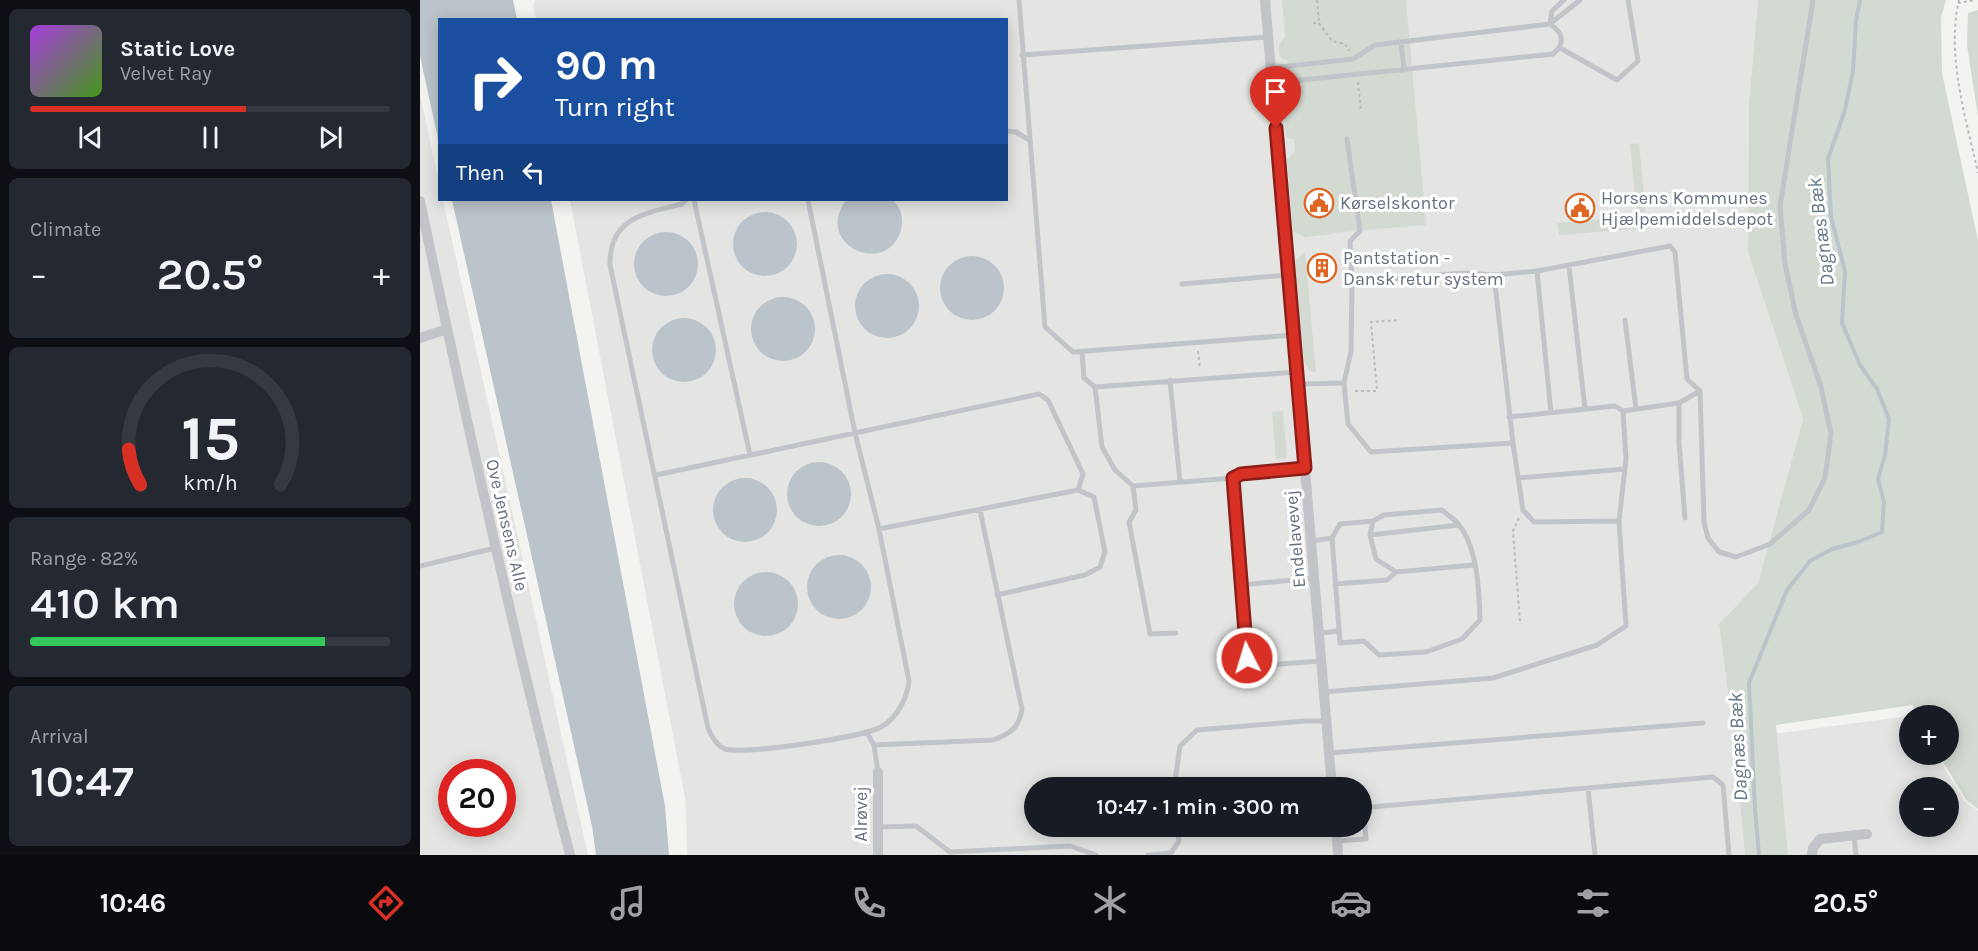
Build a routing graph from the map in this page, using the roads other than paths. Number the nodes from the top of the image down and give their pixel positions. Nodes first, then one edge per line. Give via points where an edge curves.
1 (1018, 0) edge
2 (1265, 0) edge
3 (1564, 0) edge
4 (1580, 0) edge
5 (1628, 0) edge
6 (1813, 0) edge
7 (1551, 24) junction
8 (1268, 37) junction
9 (1401, 42) junction
10 (1560, 48) junction
11 (1022, 55) junction
12 (1271, 68) junction
13 (1404, 70) junction
14 (1272, 83) junction
15 (1008, 131) edge
16 (1347, 139) dead end
17 (1029, 140) junction
18 (420, 201) edge
19 (685, 201) edge
20 (694, 201) edge
21 (808, 201) edge
22 (1569, 266) junction
23 (1537, 271) junction
24 (1288, 275) junction
25 (1494, 276) junction
26 (1352, 282) junction
27 (1182, 284) dead end
28 (1625, 320) dead end
29 (447, 329) junction
30 (1293, 335) junction
31 (420, 338) edge
32 (1082, 352) junction
33 (1297, 372) junction
34 (1170, 380) junction
35 (1344, 383) junction
36 (1298, 384) junction
37 (1095, 387) junction
38 (1700, 391) junction
39 (1679, 403) junction
40 (1585, 409) junction
41 (1635, 409) junction
42 (1623, 411) junction
43 (1551, 413) junction
44 (1509, 417) junction
45 (855, 433) junction
46 (1513, 443) junction
47 (750, 455) junction
48 (1305, 468) junction
49 (1625, 469) junction
50 (656, 474) junction
51 (1233, 478) junction
52 (1518, 478) junction
53 (1180, 482) junction
54 (1133, 486) junction
55 (1078, 490) junction
56 (980, 510) junction
57 (1686, 518) dead end
58 (1374, 521) junction
59 (1619, 521) junction
60 (1459, 525) junction
61 (879, 529) junction
62 (1370, 535) junction
63 (1332, 538) junction
64 (1311, 541) junction
65 (495, 548) junction
66 (1474, 565) junction
67 (420, 566) edge
68 (1396, 572) junction
69 (1314, 578) junction
70 (1335, 584) junction
71 (1241, 585) junction
72 (997, 595) junction
73 (1339, 631) junction
74 (1176, 633) dead end
75 (1320, 633) junction
76 (1322, 661) junction
77 (1324, 692) junction
78 (1327, 721) junction
79 (1703, 723) dead end
80 (867, 733) junction
81 (874, 745) junction
82 (1329, 753) junction
83 (878, 772) joint
84 (1176, 777) edge
85 (1331, 777) edge
86 (1588, 788) junction
87 (878, 827) junction
88 (1867, 834) dead end
89 (1854, 836) junction
90 (1178, 837) edge
91 (1337, 837) edge
92 (1337, 842) junction
93 (570, 855) edge
94 (878, 855) edge
95 (1096, 855) edge
96 (1148, 855) edge
97 (1338, 855) edge
98 (1595, 855) edge
99 (1729, 855) edge
100 (1812, 855) edge
101 (1856, 855) edge

1 - 11 lane
2 - 8 street, Endelavevej
3 - 7 lane via 1552,11
4 - 7 lane
5 - 10 lane via 1638,61 1617,80
6 - 38 lane via 1780,206 1785,264 1796,315 1821,387 1831,432 1826,478 1809,510 1770,544 1736,557 1719,552 1708,538 1704,522
7 - 9 lane
7 - 10 lane via 1562,38
8 - 11 lane
8 - 12 street, Endelavevej
9 - 12 lane via 1375,45 1353,59
9 - 13 lane
10 - 13 lane via 1553,54
11 - 17 lane
12 - 14 street, Endelavevej
13 - 14 lane
14 - 24 street, Endelavevej
15 - 17 lane
16 - 26 lane via 1360,231 1350,241
17 - 32 lane via 1045,327 1074,352
18 - 29 street, Ove Jensens Alle
19 - 50 lane via 638,215 624,225 610,251
20 - 47 lane
21 - 45 lane
22 - 23 lane
22 - 38 lane via 1670,246 1675,252 1687,379
22 - 40 lane
23 - 25 lane
23 - 43 lane
24 - 27 lane
24 - 30 street, Endelavevej
25 - 26 lane via 1464,273
25 - 44 lane
26 - 35 lane via 1351,351
28 - 41 lane
29 - 31 street
29 - 65 street, Ove Jensens Alle
30 - 32 lane
30 - 33 street, Endelavevej
32 - 37 lane via 1084,378
33 - 34 lane
33 - 36 street, Endelavevej
34 - 37 lane
34 - 53 lane
35 - 36 lane
35 - 46 lane via 1348,424 1371,452
36 - 48 street, Endelavevej
37 - 54 lane via 1102,447 1115,470
38 - 39 lane
39 - 41 lane
39 - 57 lane
40 - 42 lane via 1615,406
40 - 43 lane
41 - 42 lane
42 - 49 lane
43 - 44 lane
44 - 46 lane
45 - 47 lane
45 - 55 lane via 1039,394 1048,400 1083,474
45 - 61 lane
46 - 52 lane
47 - 50 lane
48 - 51 lane
48 - 64 street, Endelavevej
49 - 52 lane
49 - 59 lane
50 - 80 lane via 702,702 715,742 725,749 745,751
51 - 53 lane
51 - 71 lane
52 - 59 lane via 1523,510 1534,522
53 - 54 lane
54 - 74 lane via 1136,510 1129,522 1150,634
55 - 56 lane
55 - 72 lane via 1094,497 1106,552 1100,567 1085,575
56 - 61 lane
56 - 72 lane
58 - 60 lane via 1384,514 1442,510
58 - 62 lane
58 - 63 lane via 1340,524
59 - 77 lane via 1626,626 1597,645 1493,678
60 - 62 lane
60 - 66 lane via 1469,542
61 - 80 lane via 909,681 902,704 892,719
62 - 68 lane via 1376,559
63 - 64 lane
63 - 70 lane
64 - 69 street, Endelavevej
65 - 67 lane
65 - 93 street, Ove Jensens Alle
66 - 68 lane
66 - 73 lane via 1480,620 1462,639 1426,652 1378,654 1364,640 1340,643
68 - 70 lane via 1387,580
69 - 71 lane
69 - 75 street, Endelavevej
70 - 73 lane
71 - 76 lane via 1247,658 1255,666
72 - 81 lane via 1022,710 1016,728 993,740
73 - 75 lane
75 - 76 street, Endelavevej
76 - 77 street, Endelavevej
77 - 78 street, Endelavevej
78 - 82 street, Endelavevej
78 - 84 lane via 1197,730 1180,746
79 - 82 lane
80 - 81 lane
81 - 83 lane
82 - 85 street, Endelavevej
83 - 87 street, Alrøvej
86 - 92 lane via 1371,807 1364,817 1366,839
86 - 98 lane
86 - 99 lane via 1713,777 1723,785
87 - 94 street, Alrøvej
87 - 95 lane via 916,826 950,852 1070,846
88 - 89 street
89 - 100 street via 1820,839
89 - 101 lane
90 - 96 lane via 1171,853
91 - 92 street
92 - 97 street

